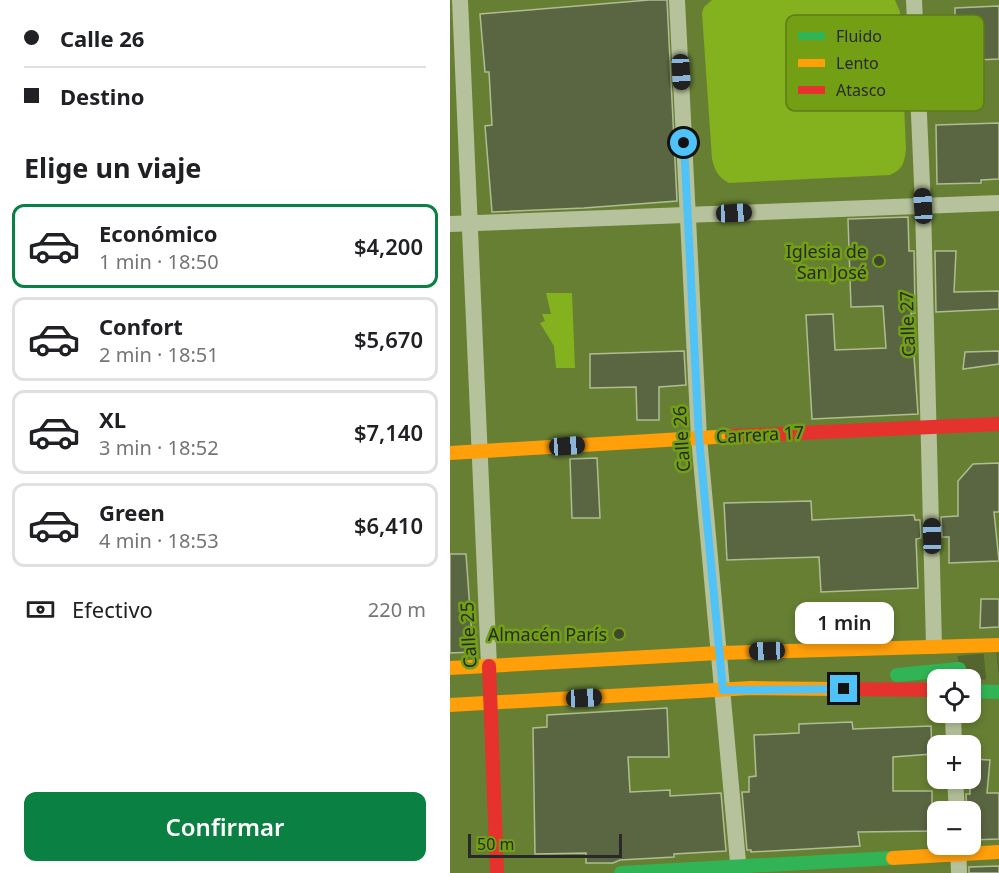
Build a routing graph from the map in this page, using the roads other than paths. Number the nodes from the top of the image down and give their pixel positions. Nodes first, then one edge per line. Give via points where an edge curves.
1 (460, 0) edge
2 (677, 0) edge
3 (914, 0) edge
4 (915, 15) edge
5 (919, 111) edge
6 (999, 203) edge
7 (923, 206) junction
8 (687, 215) junction
9 (450, 224) edge
10 (468, 224) junction
11 (999, 424) edge
12 (930, 426) junction
13 (699, 438) junction
14 (480, 451) junction
15 (450, 453) edge
16 (999, 645) edge
17 (934, 646) junction
18 (719, 653) junction
19 (489, 666) junction
20 (450, 668) edge
21 (927, 672) edge
22 (751, 688) junction
23 (723, 690) junction
24 (927, 690) edge
25 (981, 691) edge
26 (999, 692) edge
27 (492, 703) junction
28 (450, 705) edge
29 (981, 851) edge
30 (927, 852) edge
31 (999, 852) edge
32 (958, 855) edge
33 (739, 870) edge
34 (497, 873) edge
35 (621, 873) edge
36 (959, 873) edge

1 - 10 street, Calle 25
2 - 8 street, Calle 26
3 - 4 street, Calle 27
5 - 7 street, Calle 27
6 - 7 street
7 - 8 street
7 - 12 street, Calle 27
8 - 10 street
8 - 13 street, Calle 26
9 - 10 street
10 - 14 street, Calle 25
11 - 12 main road, Carrera 17
12 - 13 main road, Carrera 17
12 - 17 street, Calle 27
13 - 14 main road, Carrera 17
13 - 18 street, Calle 26
14 - 15 main road, Carrera 17
14 - 19 street, Calle 25
16 - 17 main road
17 - 18 main road
18 - 19 main road
18 - 23 street, Calle 26
19 - 20 main road
19 - 27 main road, Calle 25
21 - 22 main road
22 - 23 main road
22 - 24 main road
23 - 27 main road
23 - 33 street, Calle 26
25 - 26 main road
27 - 28 main road
27 - 34 main road, Calle 25
29 - 31 main road
30 - 33 main road
32 - 36 street
33 - 35 main road

